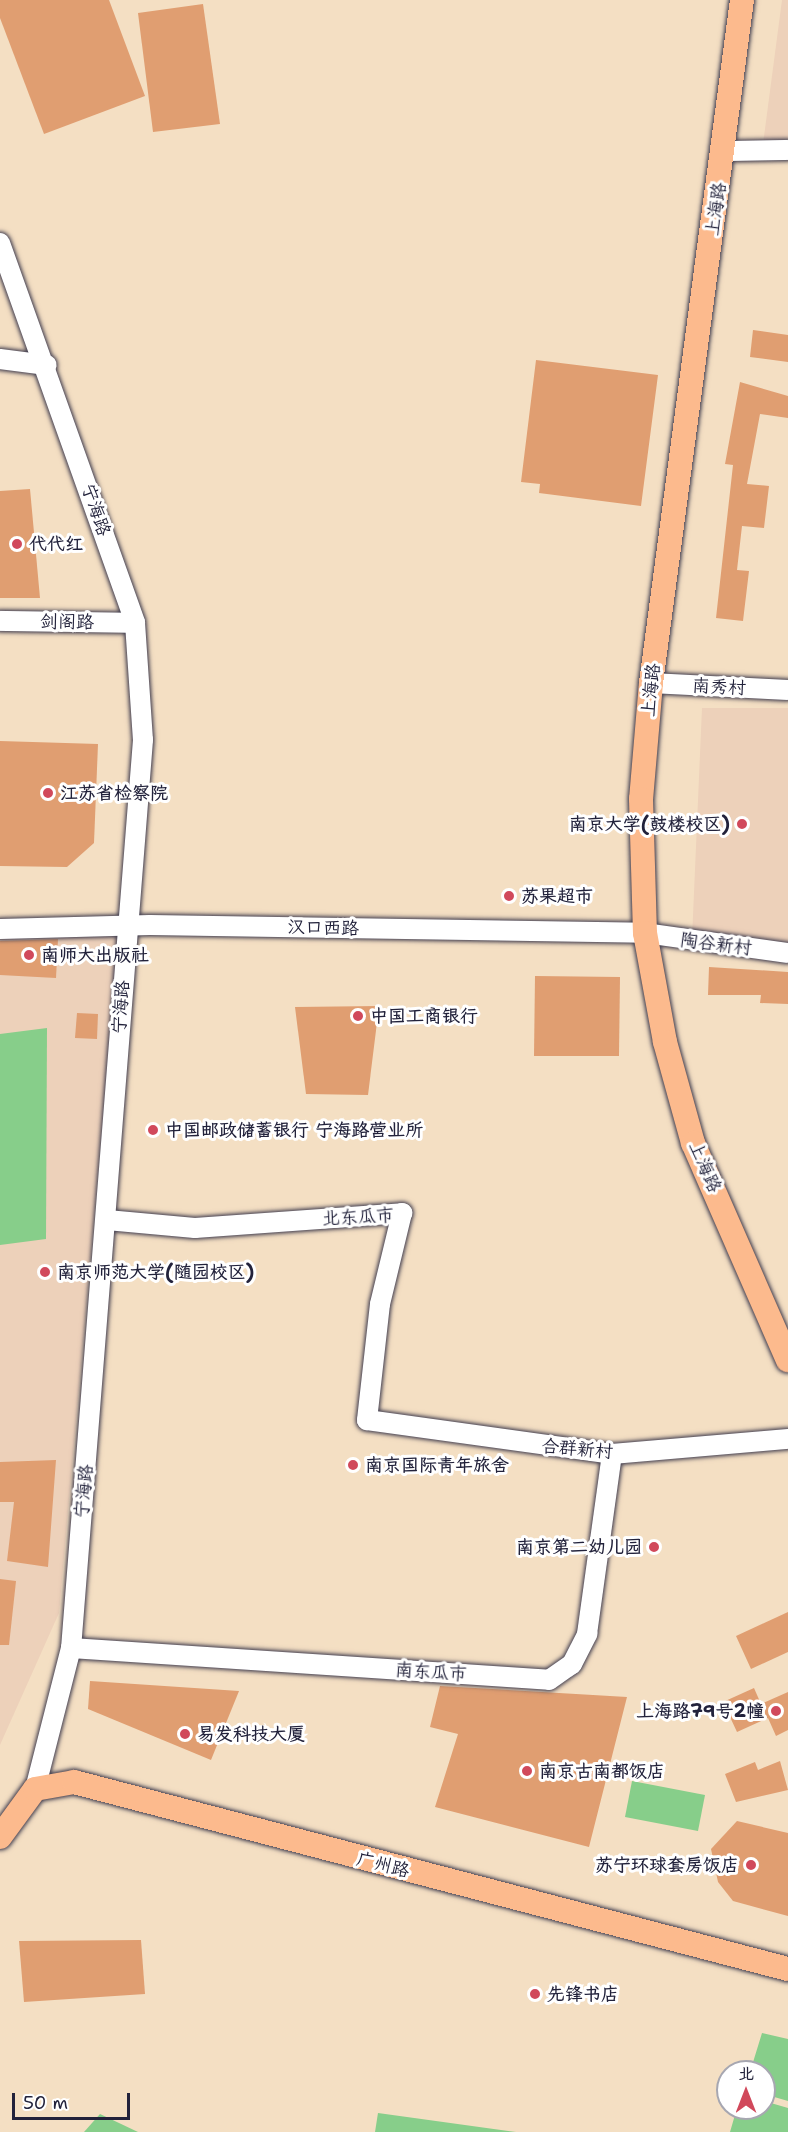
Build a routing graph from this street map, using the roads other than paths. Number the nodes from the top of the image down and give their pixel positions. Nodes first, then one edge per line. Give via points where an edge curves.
1 (742, 0) edge
2 (788, 150) edge
3 (725, 151) junction
4 (0, 243) edge
5 (0, 359) edge
6 (46, 365) junction
7 (0, 621) edge
8 (135, 623) junction
9 (651, 683) junction
10 (788, 690) edge
11 (127, 927) junction
12 (0, 929) edge
13 (645, 933) junction
14 (788, 953) edge
15 (107, 1220) junction
16 (788, 1360) edge
17 (367, 1420) joint
18 (788, 1439) edge
19 (612, 1454) junction
20 (71, 1648) junction
21 (35, 1789) junction
22 (0, 1836) edge
23 (788, 1969) edge

1 - 3 main road, 上海路
2 - 3 street
3 - 9 main road, 上海路
4 - 6 street, 宁海路
5 - 6 street
6 - 8 street, 宁海路
7 - 8 street, 剑阁路
8 - 11 street, 宁海路 via 143,740
9 - 10 street, 南秀村
9 - 13 main road, 上海路 via 641,799
11 - 12 street, 汉口西路
11 - 13 street, 汉口西路
11 - 15 street, 宁海路
13 - 14 street, 陶谷新村
13 - 16 main road, 上海路 via 665,1042 693,1143
15 - 17 street, 北东瓜市 via 195,1228 402,1213 380,1305
15 - 20 street, 宁海路
17 - 19 street, 合群新村
18 - 19 street, 合群新村
19 - 20 street, 南东瓜市 via 587,1634 572,1664 549,1680
20 - 21 street, 宁海路
21 - 22 main road
21 - 23 main road, 广州路 via 74,1782

